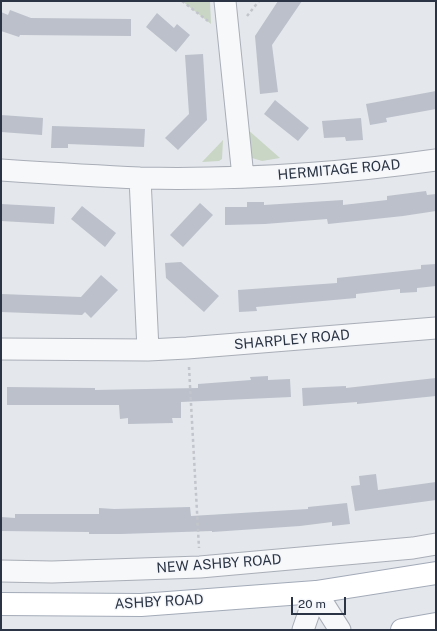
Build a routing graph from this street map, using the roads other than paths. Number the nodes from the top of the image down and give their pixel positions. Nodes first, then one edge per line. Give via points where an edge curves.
1 (224, 1) edge
2 (436, 160) edge
3 (1, 170) edge
4 (243, 177) junction
5 (140, 178) junction
6 (436, 328) edge
7 (1, 349) edge
8 (148, 350) junction
9 (436, 544) edge
10 (1, 571) edge
11 (436, 573) edge
12 (316, 592) junction
13 (1, 604) edge
14 (436, 624) edge
15 (303, 630) edge
16 (340, 630) edge
17 (407, 630) edge

1 - 4 street
2 - 4 street, HERMITAGE ROAD via 321,173
3 - 5 street, HERMITAGE ROAD
4 - 5 street, HERMITAGE ROAD
5 - 8 street
6 - 8 street, SHARPLEY ROAD
7 - 8 street, SHARPLEY ROAD
9 - 10 street, NEW ASHBY ROAD via 200,567 52,572
11 - 12 main road, ASHBY ROAD
12 - 13 main road, ASHBY ROAD via 141,605
12 - 15 street
12 - 16 street
14 - 17 main road

